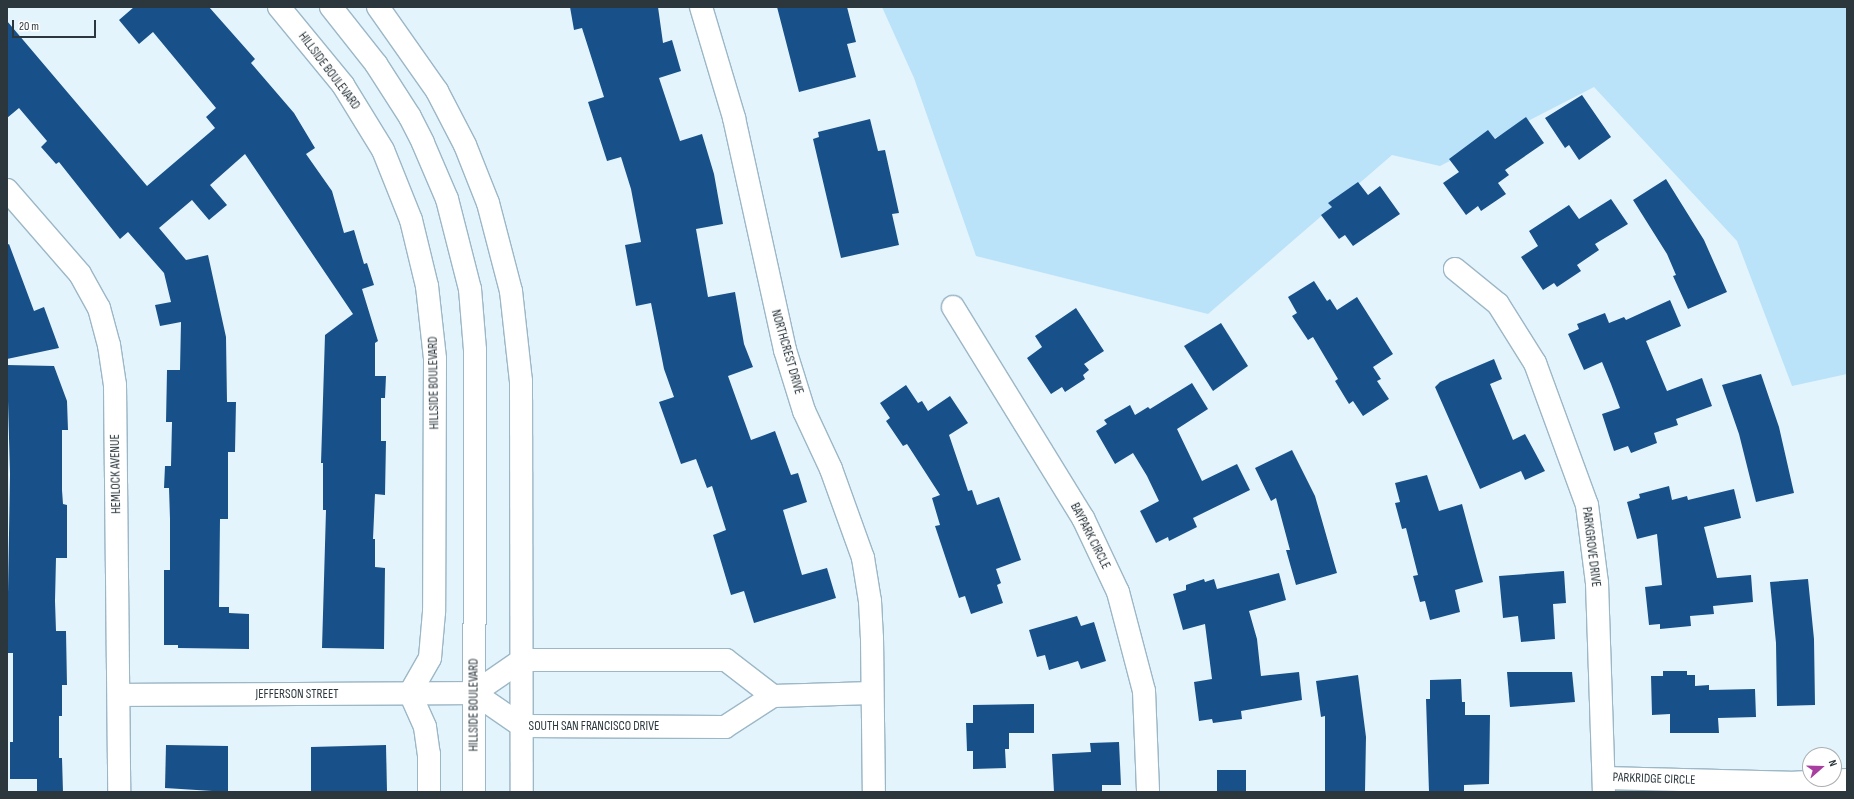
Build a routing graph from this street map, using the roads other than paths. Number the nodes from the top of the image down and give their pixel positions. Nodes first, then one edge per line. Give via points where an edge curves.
1 (279, 7) edge
2 (331, 7) edge
3 (378, 7) edge
4 (701, 7) edge
5 (7, 190) edge
6 (1455, 269) dead end
7 (953, 307) dead end
8 (522, 660) junction
9 (410, 693) junction
10 (474, 693) junction
11 (872, 693) junction
12 (119, 695) junction
13 (773, 696) junction
14 (522, 726) junction
15 (1847, 780) edge
16 (1604, 785) edge
17 (119, 792) edge
18 (429, 792) edge
19 (474, 792) edge
20 (522, 792) edge
21 (874, 792) edge
22 (1148, 792) edge

1 - 9 street, HILLSIDE BOULEVARD via 343,85 383,150 411,220 427,286 435,367 434,612 430,658
2 - 10 street, HILLSIDE BOULEVARD via 376,64 410,117 436,171 464,258 474,320 475,350
3 - 8 street via 421,66 455,124 488,203 507,268 516,319 521,381
4 - 11 street, NORTHCREST DRIVE via 734,118 758,221 770,291 787,356 804,411 831,469 863,558 870,601
5 - 12 street, HEMLOCK AVENUE via 80,274 98,308 110,345 115,385
6 - 16 street, PARKGROVE DRIVE via 1498,304 1535,363 1587,505 1597,582
7 - 22 street, BAYPARK CIRCLE via 1083,518 1118,592 1144,691
8 - 10 street
8 - 13 street via 726,660
8 - 14 street
9 - 10 street, JEFFERSON STREET
9 - 12 street, JEFFERSON STREET
9 - 18 street via 425,727 429,754
10 - 14 street, SOUTH SAN FRANCISCO DRIVE
10 - 19 street, HILLSIDE BOULEVARD
11 - 13 street
11 - 21 street
12 - 17 street, HEMLOCK AVENUE
13 - 14 street, SOUTH SAN FRANCISCO DRIVE via 725,727
14 - 20 street
15 - 16 street, PARKRIDGE CIRCLE

